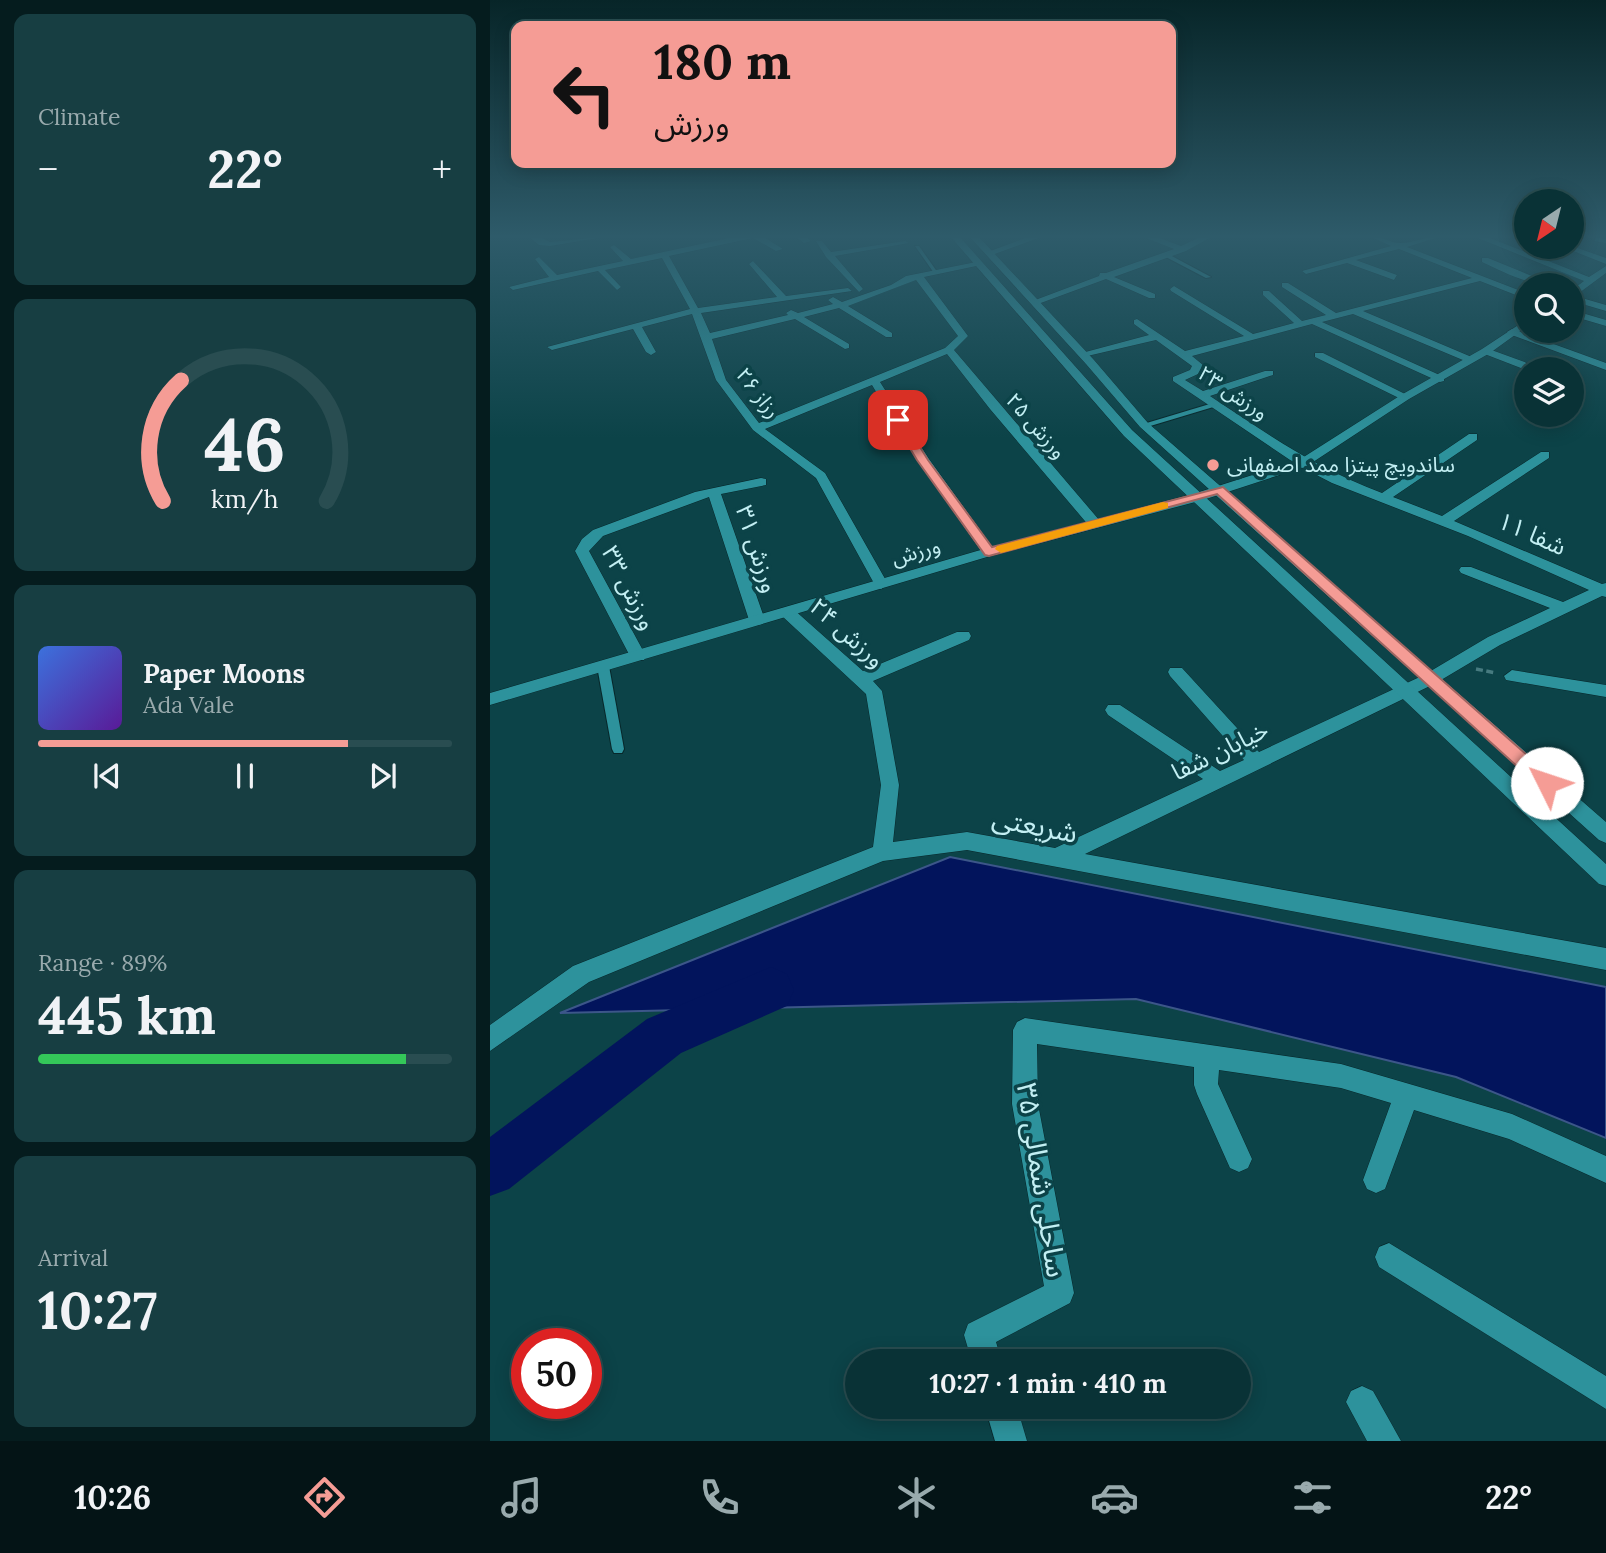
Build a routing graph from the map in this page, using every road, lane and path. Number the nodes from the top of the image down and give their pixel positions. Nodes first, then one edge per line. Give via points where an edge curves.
1 (690, 303) edge
2 (761, 303) edge
3 (781, 303) edge
4 (839, 303) joint
5 (938, 303) edge
6 (1014, 303) edge
7 (1036, 303) edge
8 (1197, 303) edge
9 (1277, 303) edge
10 (1314, 303) edge
11 (1388, 303) edge
12 (694, 312) junction
13 (1356, 312) junction
14 (795, 315) junction
15 (1336, 317) junction
16 (1584, 317) edge
17 (1137, 322) dead end
18 (1315, 322) junction
19 (1606, 323) edge
20 (1301, 325) junction
21 (637, 327) junction
22 (1513, 332) joint
23 (889, 335) dead end
24 (1159, 336) junction
25 (707, 337) junction
26 (1252, 337) junction
27 (845, 346) dead end
28 (552, 347) dead end
29 (949, 350) junction
30 (1486, 351) junction
31 (651, 352) dead end
32 (1083, 354) junction
33 (1186, 354) junction
34 (1319, 355) dead end
35 (1470, 360) junction
36 (1514, 362) edge
37 (1606, 367) edge
38 (1269, 373) dead end
39 (1440, 379) junction
40 (874, 380) junction
41 (1203, 395) junction
42 (1405, 397) junction
43 (1216, 405) junction
44 (1144, 425) junction
45 (757, 428) junction
46 (1473, 437) dead end
47 (1545, 455) dead end
48 (1303, 463) junction
49 (761, 482) dead end
50 (1219, 490) junction
51 (714, 492) junction
52 (1198, 497) junction
53 (1383, 498) junction
54 (1444, 521) junction
55 (1095, 524) junction
56 (989, 552) junction
57 (1466, 570) dead end
58 (881, 584) junction
59 (1605, 590) edge
60 (1563, 608) junction
61 (788, 612) junction
62 (757, 621) junction
63 (963, 636) dead end
64 (638, 656) junction
65 (603, 666) junction
66 (1457, 666) junction
67 (1176, 672) dead end
68 (1512, 676) joint
69 (1430, 679) junction
70 (868, 685) junction
71 (1406, 691) junction
72 (1606, 691) edge
73 (490, 699) edge
74 (1114, 710) dead end
75 (618, 749) dead end
76 (1256, 761) junction
77 (1218, 779) junction
78 (1606, 834) edge
79 (882, 852) junction
80 (1055, 858) junction
81 (1606, 877) edge
82 (1606, 959) edge
83 (490, 1039) edge
84 (1207, 1057) junction
85 (1406, 1096) junction
86 (1239, 1159) dead end
87 (1606, 1171) edge
88 (1376, 1180) dead end
89 (1389, 1257) dead end
90 (983, 1349) edge
91 (1606, 1394) edge
92 (1362, 1402) dead end
93 (1005, 1419) edge
94 (1011, 1441) edge
95 (1385, 1441) edge

1 - 12 street, رزاز ۲۶
2 - 12 street
3 - 14 street
4 - 14 street
4 - 23 street
5 - 29 street via 963,336
6 - 52 street via 1128,433
7 - 32 street
8 - 26 street
9 - 20 street
10 - 15 street
11 - 13 street
12 - 21 street
12 - 25 street, رزاز ۲۶
13 - 15 street
13 - 35 street
14 - 25 street
14 - 27 street
15 - 18 street
16 - 19 street
17 - 24 street
18 - 20 street
18 - 39 street
20 - 26 street
21 - 28 street
21 - 31 street
22 - 30 street, ورزش
22 - 37 street
24 - 32 street
24 - 33 street
25 - 45 street, رزاز ۲۶ via 721,380
26 - 33 street
29 - 40 street
29 - 55 street, ورزش ۲۵
30 - 35 street, ورزش
30 - 36 street
32 - 44 street
33 - 41 street, ورزش ۲۳ via 1199,369 1177,379
34 - 42 street
35 - 39 street, ورزش
38 - 41 street
39 - 42 street, ورزش
40 - 45 street
40 - 56 street via 923,460
41 - 43 street, ورزش ۲۳
42 - 48 street, ورزش
43 - 44 lane
43 - 48 street, ورزش ۲۳
44 - 50 street
45 - 58 street, رزاز ۲۶ via 821,476
46 - 53 street
47 - 54 street
48 - 50 street, ورزش
48 - 53 street, ورزش ۲۳
49 - 51 street
50 - 52 street, ورزش
50 - 69 street
51 - 62 street, ورزش ۳۱
51 - 64 street, ورزش ۳۳ via 598,533 582,551
52 - 55 street, ورزش
52 - 71 street
53 - 54 street, شفا ۱۱
54 - 59 street, شفا ۱۱
55 - 56 street, ورزش
56 - 58 street, ورزش
57 - 60 street
58 - 61 street, ورزش
59 - 60 street
60 - 66 street via 1494,641
61 - 62 street, ورزش
61 - 70 street, ورزش ۲۴
62 - 64 street, ورزش
63 - 70 street
64 - 65 street, ورزش
65 - 73 street, ورزش
65 - 75 lane
66 - 68 path
66 - 69 street
67 - 76 street
68 - 72 street
69 - 71 street, خیابان شفا
69 - 78 street
70 - 79 street via 890,785
71 - 76 street, خیابان شفا
71 - 81 street
74 - 77 street
76 - 77 street, خیابان شفا
77 - 80 street, خیابان شفا
79 - 80 street, شریعتی via 967,841
79 - 83 street, شریعتی via 581,974
80 - 82 street, شریعتی
84 - 85 street via 1341,1076
84 - 86 street via 1206,1085
84 - 90 street, ساحلی شمالی ۳۵ via 1025,1030 1025,1104 1060,1293 979,1335
85 - 87 street via 1512,1127
85 - 88 street
89 - 91 street
92 - 95 street
93 - 94 street

